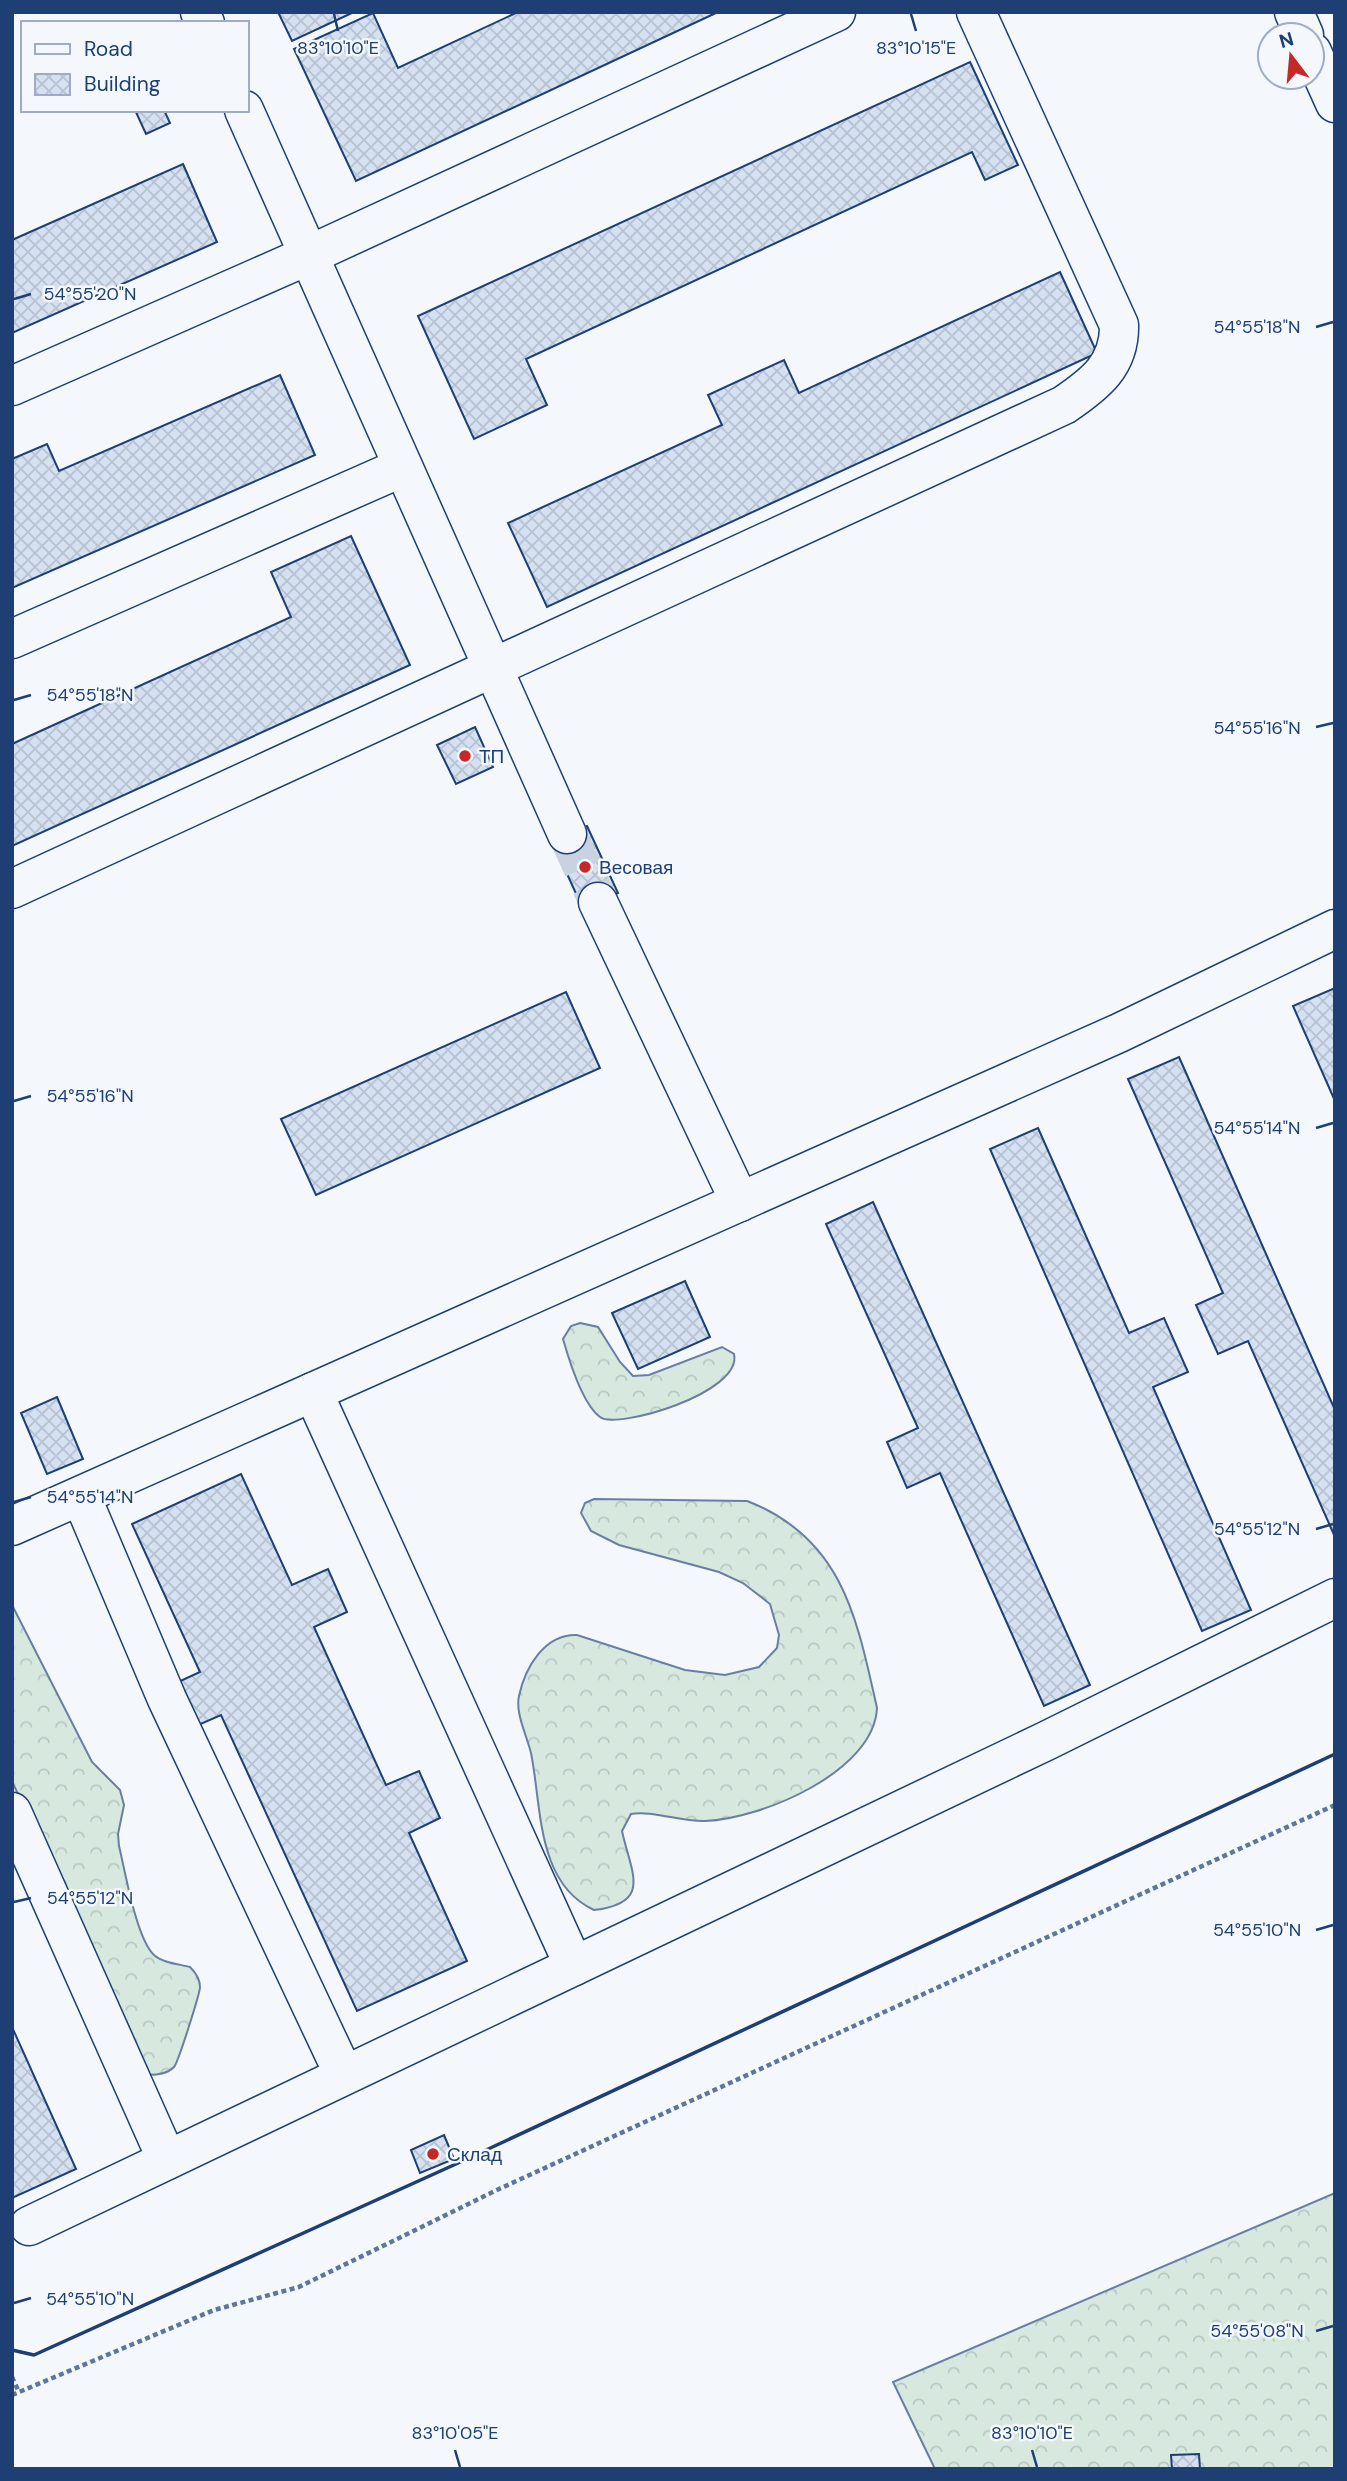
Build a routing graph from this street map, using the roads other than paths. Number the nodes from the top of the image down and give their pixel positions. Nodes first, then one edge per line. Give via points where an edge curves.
1 (836, 12) edge
2 (975, 12) edge
3 (1326, 83) edge
4 (1335, 103) edge
5 (245, 112) edge
6 (309, 255) junction
7 (12, 386) edge
8 (404, 467) junction
9 (12, 639) edge
10 (494, 669) junction
11 (567, 834) tunnel mouth
12 (12, 889) edge
13 (598, 902) tunnel mouth
14 (1335, 929) edge
15 (740, 1202) junction
16 (313, 1392) junction
17 (81, 1496) junction
18 (12, 1526) edge
19 (1335, 1598) edge
20 (12, 1812) edge
21 (574, 1966) junction
22 (344, 2075) junction
23 (167, 2160) junction
24 (29, 2226) dead end

1 - 6 lane
2 - 10 lane via 1119,325 1112,363 1064,405
3 - 4 lane
5 - 6 lane
6 - 7 lane
6 - 8 lane
8 - 9 lane
8 - 10 lane
10 - 11 lane
10 - 12 lane
13 - 15 lane
14 - 15 lane via 1119,1033
15 - 16 lane
16 - 17 lane
16 - 21 lane
17 - 18 lane
17 - 22 lane via 177,1721
19 - 21 lane
20 - 23 lane
21 - 22 lane
22 - 23 lane
23 - 24 lane

